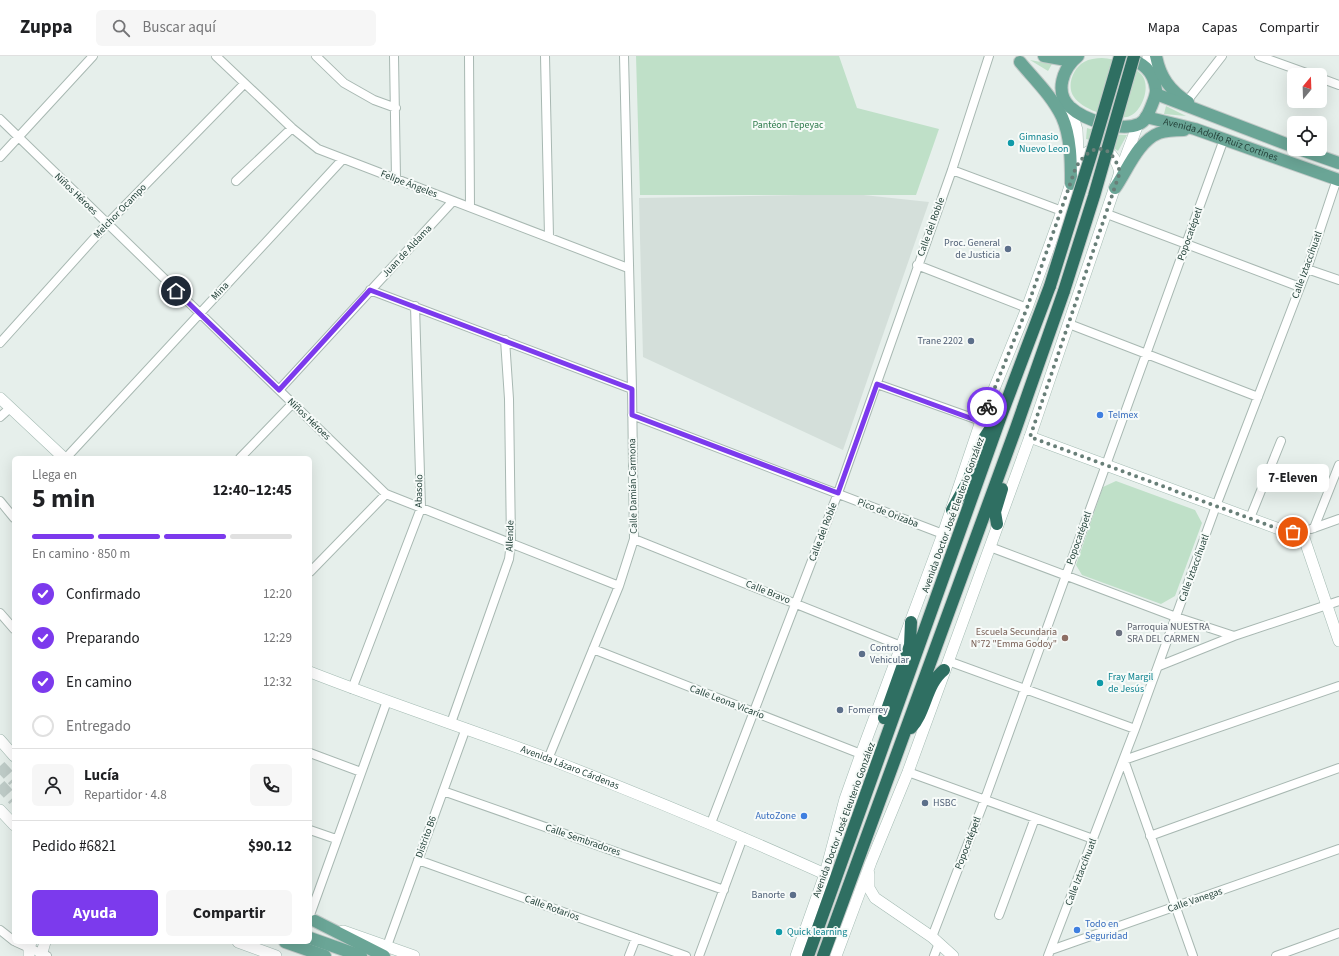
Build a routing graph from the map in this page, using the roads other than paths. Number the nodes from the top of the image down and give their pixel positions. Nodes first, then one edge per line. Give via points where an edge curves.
1 (93, 56) edge
2 (216, 56) edge
3 (316, 56) edge
4 (394, 56) edge
5 (469, 56) edge
6 (545, 56) edge
7 (624, 56) edge
8 (989, 56) edge
9 (1044, 56) edge
10 (1120, 56) edge
11 (1125, 56) edge
12 (1134, 56) edge
13 (1148, 56) edge
14 (1156, 56) edge
15 (1222, 56) edge
16 (1259, 56) edge
17 (1075, 58) edge
18 (1016, 59) edge
19 (1292, 68) edge
20 (1149, 69) junction
21 (1327, 81) edge
22 (244, 84) junction
23 (1339, 85) edge
24 (1156, 94) junction
25 (1063, 96) junction
26 (1185, 104) junction
27 (1070, 106) junction
28 (396, 108) junction
29 (0, 119) edge
30 (1142, 121) junction
31 (292, 128) junction
32 (1195, 129) junction
33 (18, 137) junction
34 (1224, 139) junction
35 (1287, 144) edge
36 (0, 156) edge
37 (1319, 156) edge
38 (342, 160) junction
39 (1339, 163) edge
40 (1076, 167) junction
41 (952, 170) junction
42 (1120, 172) junction
43 (396, 178) junction
44 (1338, 180) edge
45 (236, 181) dead end
46 (1071, 184) junction
47 (1115, 188) junction
48 (454, 201) junction
49 (470, 207) junction
50 (1062, 211) junction
51 (1107, 214) junction
52 (107, 224) junction
53 (549, 236) junction
54 (1186, 244) junction
55 (917, 265) junction
56 (628, 268) junction
57 (1307, 269) junction
58 (1339, 280) edge
59 (1300, 287) junction
60 (370, 290) junction
61 (415, 306) junction
62 (1027, 308) junction
63 (199, 313) junction
64 (1069, 324) junction
65 (505, 340) junction
66 (0, 343) edge
67 (1146, 354) junction
68 (877, 384) junction
69 (632, 389) junction
70 (279, 390) junction
71 (1258, 396) junction
72 (0, 398) edge
73 (293, 403) junction
74 (10, 408) junction
75 (632, 415) junction
76 (1000, 416) junction
77 (0, 417) edge
78 (981, 422) junction
79 (1016, 428) junction
80 (1030, 437) junction
81 (1281, 441) dead end
82 (63, 456) edge
83 (67, 456) edge
84 (242, 456) edge
85 (1339, 465) edge
86 (1105, 466) junction
87 (838, 493) junction
88 (386, 494) junction
89 (0, 501) edge
90 (1216, 506) junction
91 (421, 508) junction
92 (952, 510) junction
93 (12, 516) edge
94 (1250, 518) junction
95 (1339, 519) edge
96 (998, 524) junction
97 (1314, 528) junction
98 (1302, 532) junction
99 (943, 534) junction
100 (634, 539) junction
101 (511, 543) junction
102 (990, 547) junction
103 (312, 570) edge
104 (1066, 576) junction
105 (619, 586) junction
106 (1339, 601) edge
107 (796, 603) junction
108 (1326, 605) junction
109 (0, 613) edge
110 (1176, 617) junction
111 (910, 622) junction
112 (12, 627) edge
113 (1234, 636) junction
114 (1339, 641) edge
115 (901, 646) junction
116 (593, 649) junction
117 (946, 666) junction
118 (1159, 666) junction
119 (312, 673) edge
120 (1339, 686) edge
121 (1025, 688) junction
122 (352, 689) junction
123 (387, 702) junction
124 (754, 712) junction
125 (451, 722) junction
126 (466, 728) junction
127 (1135, 729) junction
128 (0, 740) edge
129 (902, 740) junction
130 (882, 749) junction
131 (12, 754) edge
132 (312, 754) edge
133 (861, 754) junction
134 (548, 759) junction
135 (1124, 760) junction
136 (1339, 768) edge
137 (361, 772) junction
138 (908, 772) junction
139 (443, 791) junction
140 (985, 799) junction
141 (0, 810) edge
142 (1035, 818) junction
143 (12, 823) edge
144 (711, 823) junction
145 (312, 831) edge
146 (1150, 836) junction
147 (742, 837) junction
148 (1093, 839) junction
149 (336, 840) junction
150 (1339, 849) edge
151 (418, 860) junction
152 (871, 862) junction
153 (825, 874) junction
154 (724, 890) junction
155 (1175, 907) junction
156 (999, 915) dead end
157 (312, 918) edge
158 (0, 930) edge
159 (1339, 933) edge
160 (636, 938) junction
161 (312, 939) edge
162 (12, 940) edge
163 (935, 940) junction
164 (19, 944) edge
165 (45, 944) edge
166 (243, 944) edge
167 (290, 944) edge
168 (30, 949) edge
169 (386, 951) edge
170 (312, 953) edge
171 (1049, 953) edge
172 (43, 955) edge
173 (276, 956) edge
174 (325, 956) edge
175 (360, 956) edge
176 (414, 956) edge
177 (629, 956) edge
178 (686, 956) edge
179 (699, 956) edge
180 (796, 956) edge
181 (808, 956) edge
182 (823, 956) edge
183 (836, 956) edge
184 (934, 956) edge
185 (953, 956) edge
186 (1193, 956) edge
187 (1276, 956) edge

1 - 33 street
2 - 22 street, Felipe Ángeles
3 - 28 street via 344,83 374,100
4 - 28 street
5 - 49 street
6 - 53 street
7 - 56 street, Calle Damián Carmona
8 - 41 street, Calle del Roble
9 - 17 main road
10 - 76 highway, Avenida Doctor José Eleuterio González, bridge via 1050,286
11 - 20 main road
12 - 79 highway, bridge via 1064,291
13 - 20 street
14 - 26 main road via 1168,85
15 - 26 street
16 - 19 street
17 - 25 main road via 1063,78
18 - 25 main road
18 - 46 main road via 1062,116 1069,148
20 - 24 main road
21 - 23 street
22 - 31 street, Felipe Ángeles
22 - 52 street, Melchor Ocampo
24 - 26 main road
24 - 30 main road
25 - 27 main road
26 - 35 main road, Avenida Adolfo Ruíz Cortines
27 - 30 main road via 1092,119 1117,127
27 - 40 street, Avenida Doctor José Eleuterio González via 1077,130
28 - 43 street
29 - 33 street, Niños Héroes
30 - 32 main road, Avenida Adolfo Ruíz Cortines
30 - 42 street
31 - 38 street, Felipe Ángeles via 318,149
31 - 45 street
32 - 34 main road, Avenida Adolfo Ruíz Cortines
32 - 47 main road via 1160,132 1151,137 1143,144
33 - 36 street
33 - 52 street, Niños Héroes
34 - 44 main road, Avenida Adolfo Ruíz Cortines
34 - 54 street, Popocatépetl
37 - 39 main road
38 - 43 street, Felipe Ángeles
38 - 63 street, Mina
40 - 42 street via 1088,152 1100,149 1114,156
40 - 46 street, Avenida Doctor José Eleuterio González
41 - 50 street
41 - 55 street, Calle del Roble
42 - 47 street
43 - 48 street, Felipe Ángeles
44 - 57 street, Calle Iztaccíhuatl
46 - 50 street, Avenida Doctor José Eleuterio González
47 - 51 street
48 - 49 street, Felipe Ángeles
48 - 60 street, Juan de Aldama
49 - 53 street, Felipe Ángeles
50 - 62 street, Avenida Doctor José Eleuterio González
51 - 54 street
51 - 64 street
52 - 63 street, Niños Héroes
52 - 66 street, Melchor Ocampo
53 - 56 street, Felipe Ángeles
54 - 59 street
54 - 67 street, Popocatépetl
55 - 62 street
55 - 68 street, Calle del Roble
56 - 69 street, Calle Damián Carmona
57 - 58 street
57 - 59 street, Calle Iztaccíhuatl
59 - 71 street, Calle Iztaccíhuatl
60 - 61 street
60 - 70 street, Juan de Aldama
61 - 65 street
61 - 91 street, Abasolo
62 - 78 street, Avenida Doctor José Eleuterio González
63 - 70 street, Niños Héroes
63 - 83 street, Mina
64 - 67 street
64 - 80 street
65 - 69 street
65 - 101 street, Allende via 509,399
67 - 71 street
67 - 86 street, Popocatépetl
68 - 78 street
68 - 87 street, Calle del Roble
69 - 75 street, Calle Damián Carmona
70 - 73 street, Niños Héroes
71 - 90 street, Calle Iztaccíhuatl
72 - 74 street
73 - 84 street
73 - 88 street, Niños Héroes
74 - 77 street
74 - 82 street
75 - 87 street, Pico de Orizaba
75 - 100 street, Calle Damián Carmona
76 - 92 highway via 983,440 967,483
76 - 130 highway, Avenida Doctor José Eleuterio González
78 - 92 street, Avenida Doctor José Eleuterio González
79 - 96 highway via 1018,441 996,506
79 - 129 highway
80 - 86 street
80 - 96 street
81 - 94 street
85 - 97 street
86 - 90 street
86 - 104 street, Popocatépetl
87 - 99 street, Pico de Orizaba
87 - 107 street, Calle del Roble
88 - 91 street, Niños Héroes
88 - 103 street
89 - 93 street
90 - 94 street
90 - 110 street, Calle Iztaccíhuatl
91 - 101 street, Niños Héroes
91 - 122 street, Abasolo
92 - 99 street, Avenida Doctor José Eleuterio González
94 - 98 street via 1286,530
95 - 97 street
96 - 102 street
97 - 98 street
98 - 108 street
99 - 111 street, Avenida Doctor José Eleuterio González
100 - 105 street, Calle Damián Carmona
100 - 107 street, Calle Bravo
101 - 105 street, Niños Héroes
101 - 125 street, Allende via 505,573
102 - 104 street
102 - 117 street
104 - 110 street
104 - 121 street, Popocatépetl
105 - 116 street, Calle Damián Carmona
106 - 108 street
107 - 115 street, Calle Bravo
107 - 124 street, Calle del Roble
108 - 113 street
108 - 114 street
109 - 112 street
110 - 113 street
110 - 118 street, Calle Iztaccíhuatl
111 - 115 street, Avenida Doctor José Eleuterio González
111 - 130 highway via 910,645 883,723
113 - 118 street
115 - 133 street, Avenida Doctor José Eleuterio González
116 - 124 street, Calle Leona Vicario
116 - 134 street, Calle Damián Carmona
117 - 121 street
117 - 129 highway via 935,680 914,725
117 - 138 street
118 - 127 street, Calle Iztaccíhuatl
119 - 122 street, Avenida Lázaro Cárdenas
120 - 135 street
121 - 127 street
121 - 140 street, Popocatépetl
122 - 123 street, Avenida Lázaro Cárdenas
123 - 125 street, Avenida Lázaro Cárdenas
123 - 137 street
124 - 133 street, Calle Leona Vicario
124 - 144 street, Calle del Roble
125 - 126 street, Avenida Lázaro Cárdenas
126 - 134 street, Avenida Lázaro Cárdenas
126 - 139 street, Distrito B6
127 - 135 street, Calle Iztaccíhuatl
128 - 131 street
129 - 182 highway
130 - 181 highway, Avenida Doctor José Eleuterio González
132 - 137 street
133 - 153 street, Avenida Doctor José Eleuterio González via 845,799
134 - 144 street, Avenida Lázaro Cárdenas
135 - 146 street
135 - 148 street, Calle Iztaccíhuatl
136 - 146 street
137 - 149 street
138 - 140 street
138 - 152 street
139 - 151 street, Distrito B6
139 - 154 street, Calle Sembradores
140 - 142 street
140 - 163 street, Popocatépetl
141 - 143 street
142 - 148 street
142 - 156 street
144 - 147 street, Avenida Lázaro Cárdenas
145 - 149 street
146 - 155 street
147 - 153 street, Avenida Lázaro Cárdenas
147 - 154 street
148 - 171 street, Calle Iztaccíhuatl
149 - 157 street
150 - 155 street, Calle Vanegas
151 - 160 street, Calle Rotarios
151 - 169 street, Distrito B6
152 - 163 street via 868,880 870,893
152 - 183 street
153 - 180 street, Avenida Doctor José Eleuterio González
154 - 179 street
155 - 171 street, Calle Vanegas
155 - 186 street
157 - 169 main road
158 - 162 street
159 - 187 street
160 - 177 street
160 - 178 street, Calle Rotarios
161 - 175 main road
163 - 184 street, Popocatépetl
163 - 185 street
164 - 168 street
165 - 172 street
166 - 173 street
167 - 170 main road
168 - 172 street
169 - 176 street
170 - 174 main road

